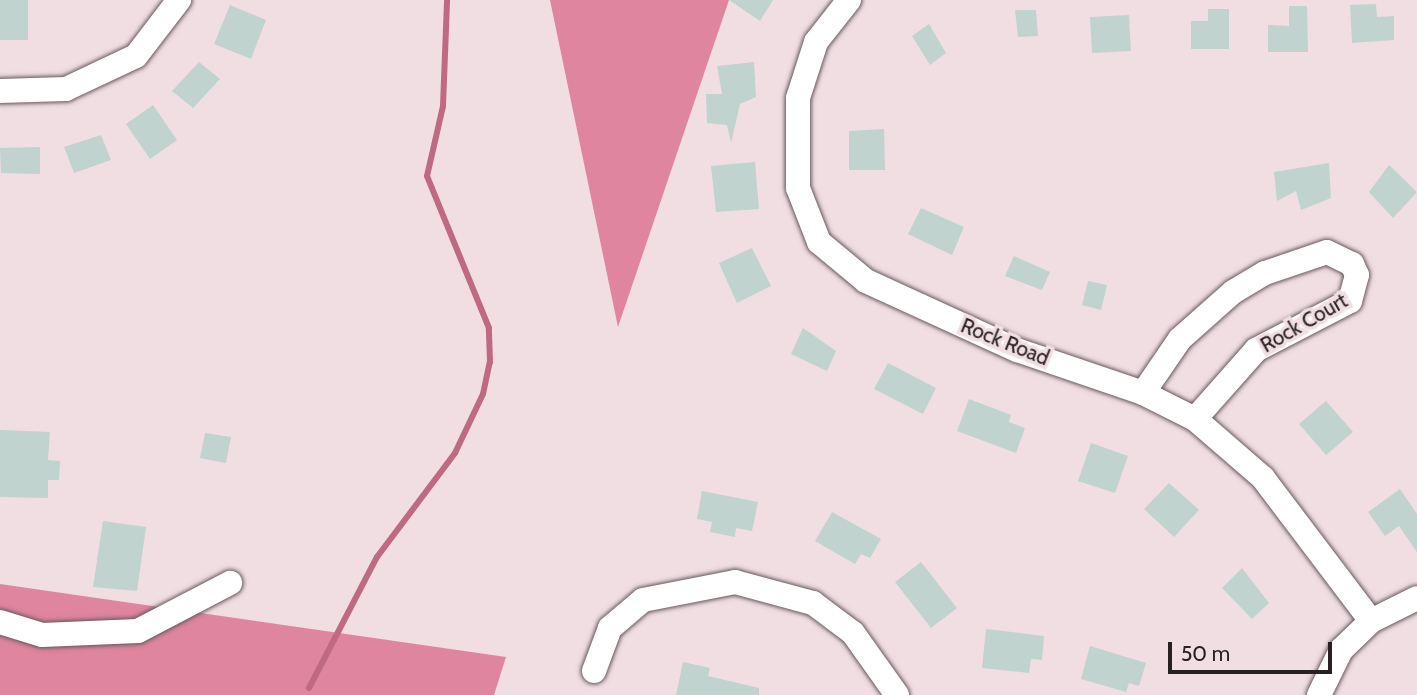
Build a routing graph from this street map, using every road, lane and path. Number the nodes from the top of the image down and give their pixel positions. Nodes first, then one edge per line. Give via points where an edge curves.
1 (179, 0) edge
2 (849, 0) edge
3 (0, 90) edge
4 (1143, 393) junction
5 (1195, 419) junction
6 (230, 583) dead end
7 (1417, 598) edge
8 (1371, 621) junction
9 (0, 622) edge
10 (594, 671) dead end
11 (897, 695) edge
12 (1319, 695) edge

1 - 3 street via 136,56 66,89
2 - 4 street, Rock Road via 816,42 798,97 798,188 819,242 842,265 891,292 1017,350
4 - 5 street, Rock Road
4 - 5 street, Rock Court via 1180,339 1233,292 1309,257 1327,253 1352,264 1357,275 1350,301 1256,351
5 - 8 street, Rock Road via 1263,478
6 - 9 street via 138,631 42,635
7 - 8 street
8 - 12 street via 1341,650
10 - 11 street via 610,628 643,600 735,582 813,603 853,633

